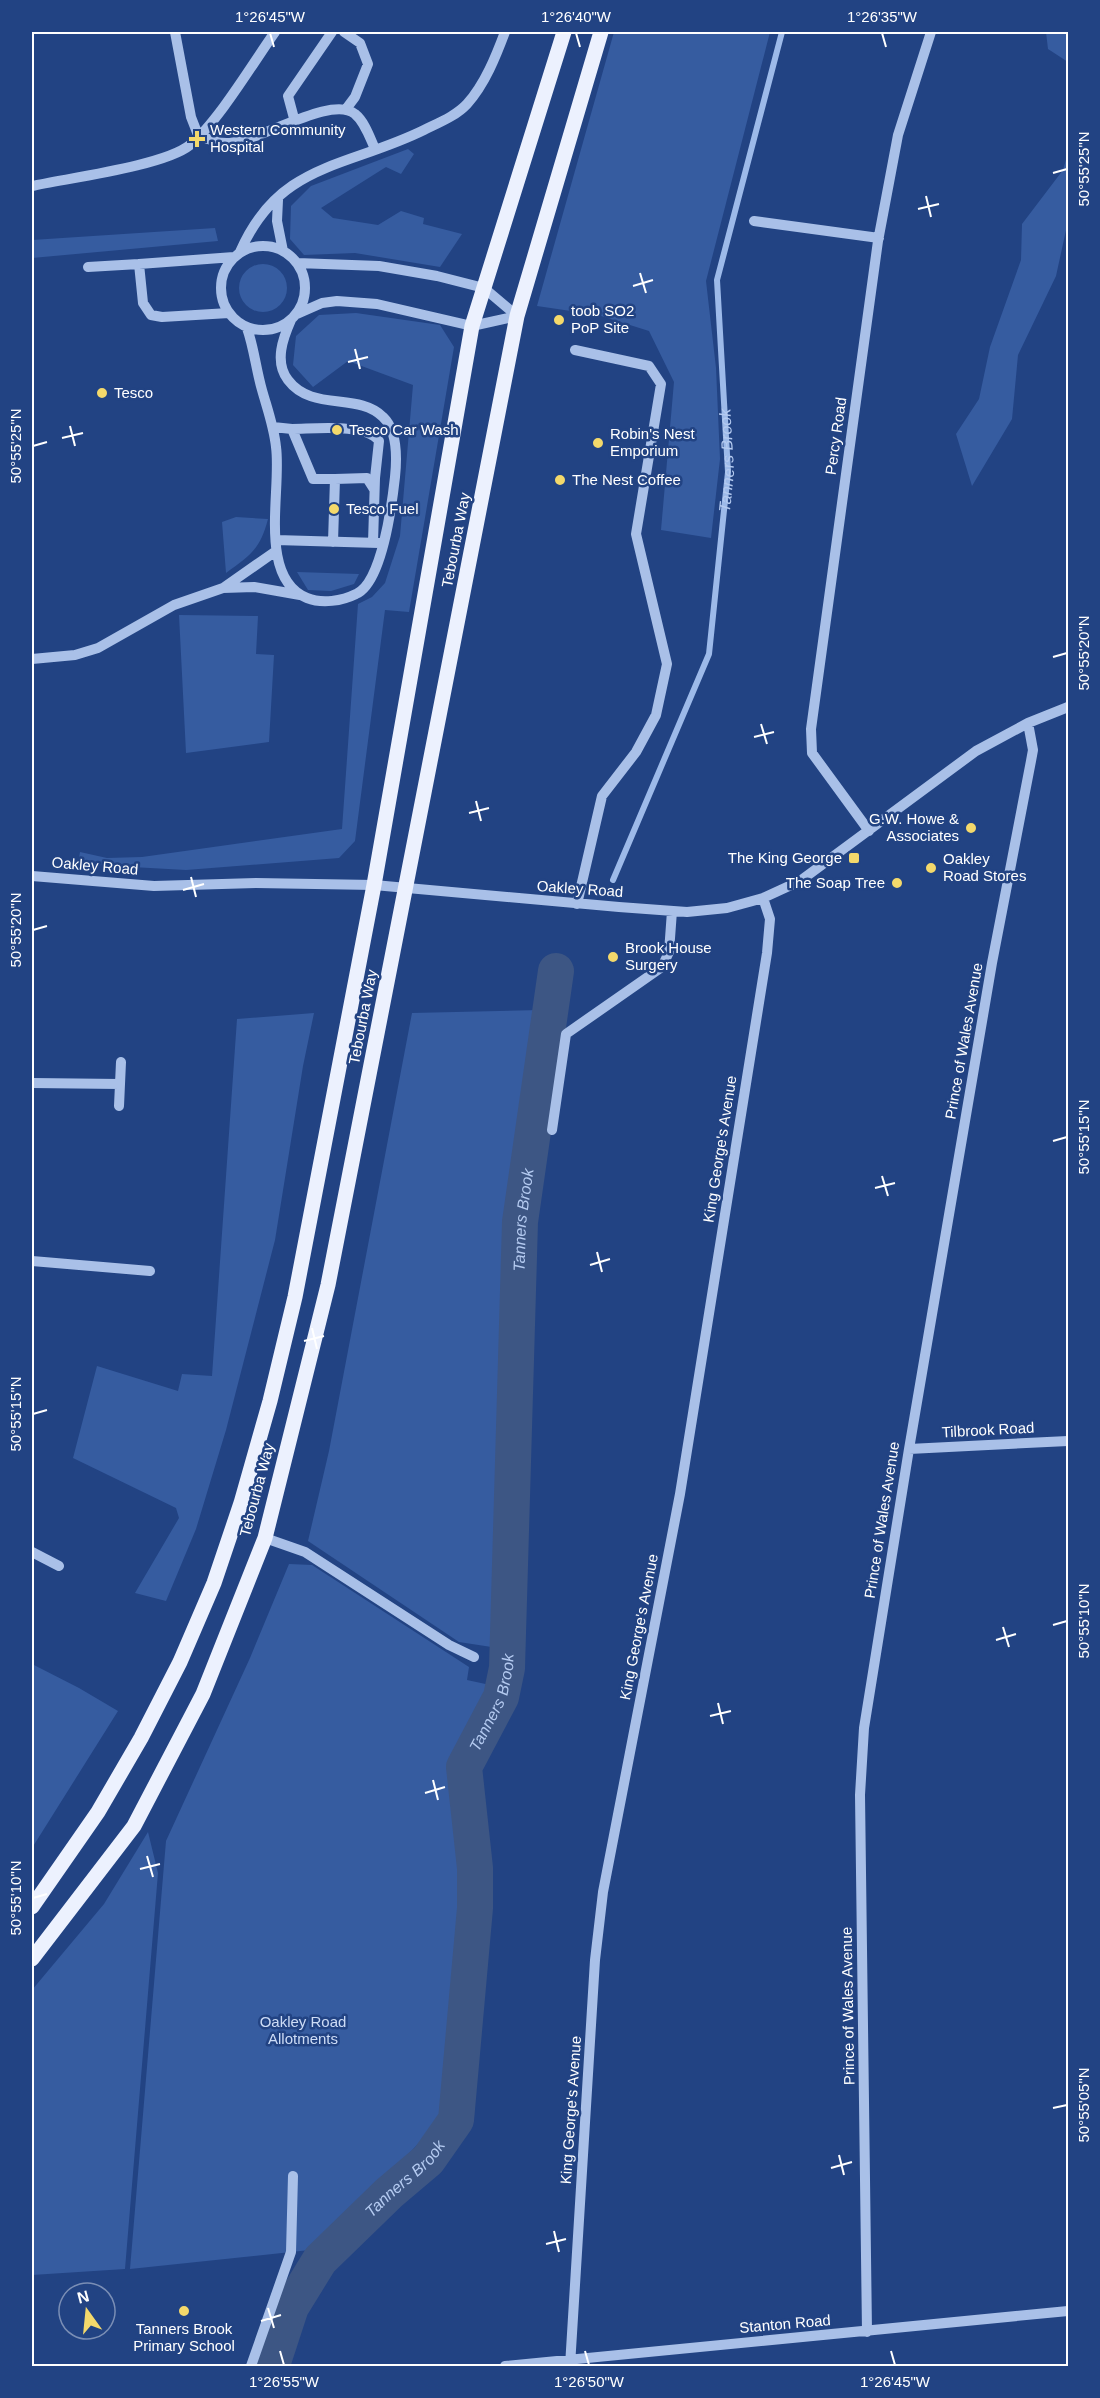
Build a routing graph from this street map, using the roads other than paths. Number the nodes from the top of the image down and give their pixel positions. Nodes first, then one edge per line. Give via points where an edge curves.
1 (175, 32) edge
2 (275, 32) edge
3 (332, 32) edge
4 (344, 32) edge
5 (505, 32) edge
6 (564, 32) edge
7 (601, 32) edge
8 (931, 32) edge
9 (346, 109) junction
10 (295, 122) junction
11 (198, 135) junction
12 (375, 150) junction
13 (32, 186) edge
14 (278, 200) junction
15 (754, 221) dead end
16 (879, 238) junction
17 (283, 251) junction
18 (237, 255) junction
19 (297, 262) junction
20 (139, 264) junction
21 (88, 267) dead end
22 (483, 288) junction
23 (229, 313) junction
24 (517, 316) junction
25 (294, 317) junction
26 (472, 326) junction
27 (247, 328) junction
28 (575, 350) dead end
29 (273, 427) junction
30 (292, 429) junction
31 (335, 479) junction
32 (375, 490) junction
33 (333, 542) junction
34 (378, 543) junction
35 (276, 545) junction
36 (223, 588) junction
37 (300, 595) junction
38 (32, 659) edge
39 (1068, 707) edge
40 (1028, 723) junction
41 (870, 831) junction
42 (32, 876) edge
43 (374, 885) junction
44 (407, 887) junction
45 (763, 898) junction
46 (577, 904) junction
47 (672, 911) junction
48 (121, 1062) dead end
49 (32, 1083) edge
50 (120, 1084) junction
51 (119, 1106) dead end
52 (552, 1130) dead end
53 (32, 1262) edge
54 (150, 1271) dead end
55 (1068, 1441) edge
56 (909, 1449) junction
57 (265, 1538) junction
58 (32, 1552) edge
59 (59, 1566) dead end
60 (474, 1657) dead end
61 (32, 1907) edge
62 (32, 1959) edge
63 (293, 2176) dead end
64 (1068, 2311) edge
65 (867, 2332) junction
66 (570, 2363) edge
67 (251, 2367) edge
68 (505, 2367) edge

1 - 11 street
2 - 11 street
3 - 10 street via 288,96
4 - 9 street via 360,43 368,64
5 - 12 street via 492,64 465,106 431,127
6 - 22 main road, Tebourba Way
7 - 24 main road, Tebourba Way
8 - 16 street, Percy Road via 898,135
9 - 10 street via 327,110
9 - 12 street via 361,119
10 - 11 street via 230,143
11 - 13 street via 183,150 160,159
12 - 14 street via 298,180
14 - 17 street
14 - 18 street via 259,216
15 - 16 street
16 - 41 street, Percy Road via 810,739 817,761
17 - 18 street via 261,246
17 - 19 street
18 - 20 street
18 - 23 street via 223,274 221,284
19 - 22 street via 379,266
19 - 25 street via 305,292
20 - 21 street
20 - 23 street via 143,303 151,315
22 - 24 street
22 - 26 main road, Tebourba Way
23 - 27 street
24 - 26 street
24 - 44 main road, Tebourba Way
25 - 26 street via 322,303 356,301
25 - 27 street via 270,330
25 - 34 street via 283,338 280,356 293,386 317,399 371,409 389,425 396,465 392,508
26 - 43 main road, Tebourba Way
27 - 29 street
28 - 46 street via 650,366 661,384 636,534 667,664 656,715 636,752 602,796
29 - 30 street
29 - 35 street via 278,467
30 - 31 street via 314,479
30 - 32 street via 363,430 375,435 380,445
31 - 32 street via 367,478
31 - 33 street
32 - 34 street
33 - 34 street
33 - 35 street
34 - 37 street via 375,570 364,590 332,600 318,601
35 - 36 street
35 - 37 street via 281,573
36 - 37 street via 254,587
36 - 38 street via 174,605 98,648 75,655
39 - 40 street, Oakley Road
40 - 41 street, Oakley Road via 976,751
40 - 56 street, Prince of Wales Avenue via 1033,750 992,963
41 - 45 street, Oakley Road via 818,870
42 - 43 street, Oakley Road via 154,886
43 - 44 street, Oakley Road
43 - 61 main road, Tebourba Way via 295,1298 241,1503 214,1583 146,1729 98,1812
44 - 46 street, Oakley Road
44 - 57 main road, Tebourba Way via 328,1285
45 - 47 street, Oakley Road via 707,910
45 - 66 street, King George's Avenue via 770,918 767,953 680,1494 603,1892 595,1960
46 - 47 street, Oakley Road
47 - 52 street via 669,952 662,967 566,1034
48 - 50 street
49 - 50 street
50 - 51 street
53 - 54 street
55 - 56 street, Tilbrook Road
56 - 65 street, Prince of Wales Avenue via 861,1765
57 - 60 street via 305,1552 449,1645
57 - 62 main road, Tebourba Way via 203,1694 134,1826
58 - 59 street
63 - 67 street via 291,2252
64 - 65 street, Stanton Road
65 - 66 street, Stanton Road
66 - 68 street, Stanton Road

